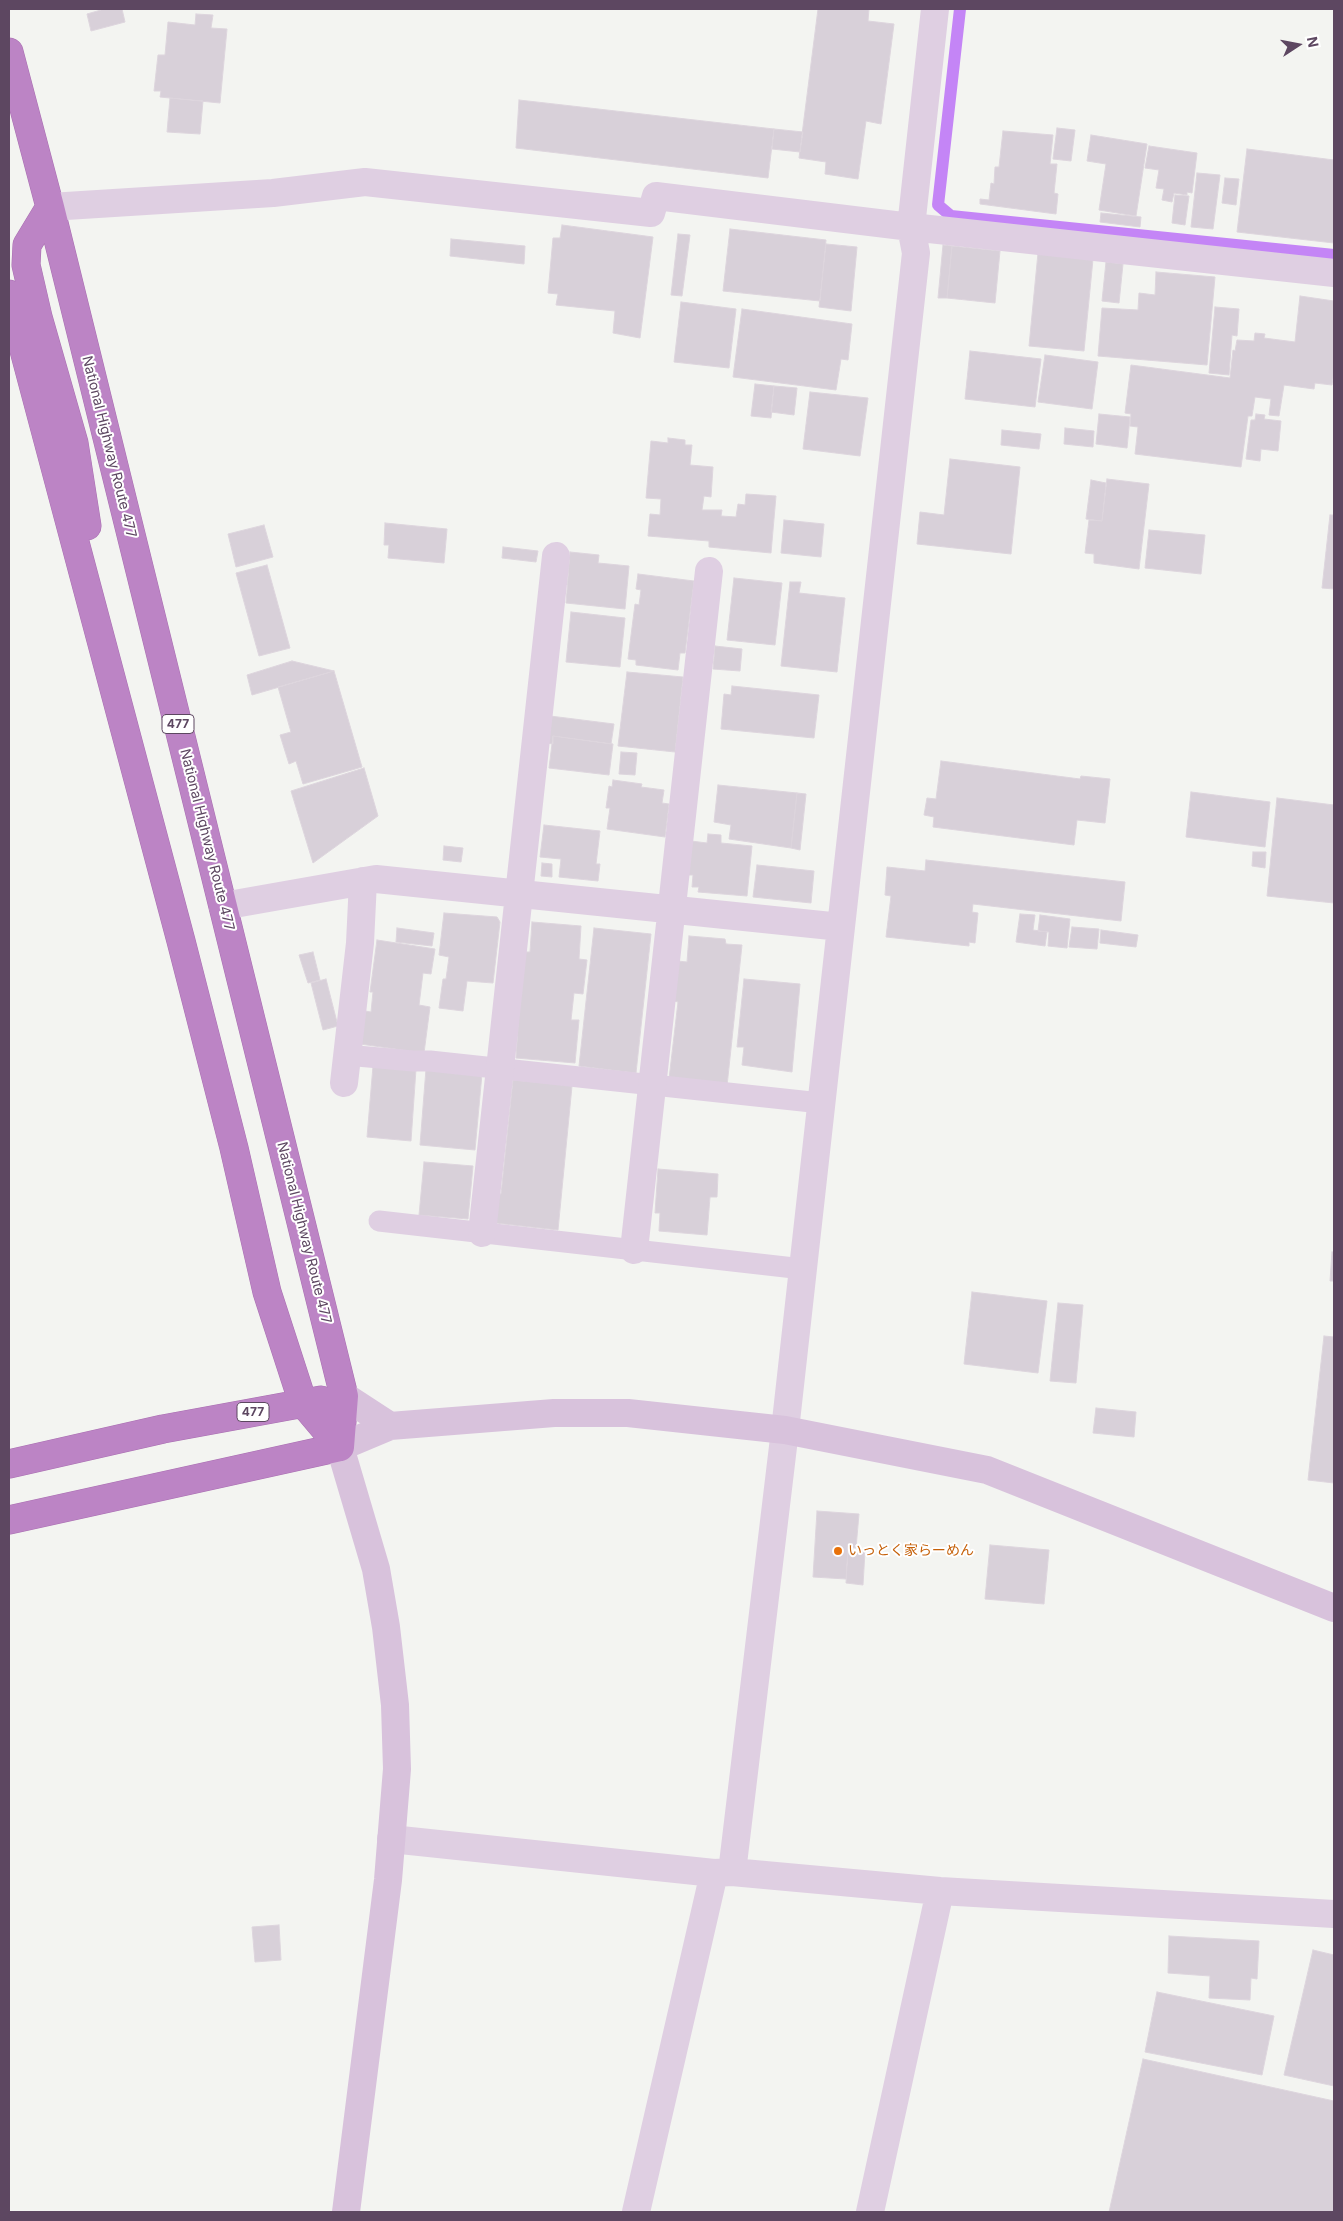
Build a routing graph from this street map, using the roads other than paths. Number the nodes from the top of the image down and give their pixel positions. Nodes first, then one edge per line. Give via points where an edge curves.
1 (935, 9) edge
2 (9, 52) edge
3 (50, 208) junction
4 (910, 227) junction
5 (1334, 273) edge
6 (9, 294) edge
7 (556, 556) dead end
8 (709, 571) dead end
9 (112, 678) junction
10 (363, 881) junction
11 (518, 894) junction
12 (223, 906) junction
13 (672, 909) junction
14 (841, 927) junction
15 (346, 1055) junction
16 (499, 1068) junction
17 (344, 1083) dead end
18 (652, 1085) junction
19 (821, 1103) junction
20 (379, 1221) dead end
21 (482, 1233) junction
22 (634, 1250) junction
23 (803, 1270) junction
24 (344, 1396) junction
25 (302, 1403) junction
26 (390, 1426) junction
27 (785, 1430) junction
28 (340, 1447) junction
29 (9, 1464) edge
30 (9, 1520) edge
31 (1334, 1608) edge
32 (391, 1839) junction
33 (723, 1873) junction
34 (940, 1891) junction
35 (1334, 1914) edge
36 (346, 2212) edge
37 (636, 2212) edge
38 (870, 2212) edge

1 - 4 street
2 - 3 highway, National Highway Route 477 / 477
3 - 4 street via 273,193 365,182 652,213 656,196
3 - 9 highway via 27,244 26,265 74,443
3 - 12 highway, National Highway Route 477 / 477
4 - 5 street
4 - 14 street via 916,253
6 - 9 highway
7 - 11 street
8 - 13 street
9 - 25 highway via 234,1148 267,1292
10 - 11 street
10 - 12 street
10 - 15 street via 360,942
11 - 13 street
11 - 16 street
12 - 24 highway, National Highway Route 477 / 477
13 - 14 street
13 - 18 street
14 - 19 street
15 - 16 lane
15 - 17 street
16 - 18 lane
16 - 21 street
18 - 19 lane
18 - 22 street
19 - 23 street
20 - 21 lane
21 - 22 lane
22 - 23 lane
23 - 27 street
24 - 25 highway, 477
24 - 26 street
24 - 28 highway, National Highway Route 477 / 477
25 - 28 highway
25 - 29 highway, 477 via 163,1429
26 - 27 street via 554,1413 628,1413
26 - 28 street
27 - 31 street via 987,1470
27 - 33 street
28 - 30 highway
28 - 32 street via 376,1569 386,1627 395,1705 397,1769
32 - 33 street
32 - 36 street
33 - 34 street
33 - 37 street
34 - 35 street
34 - 38 street

